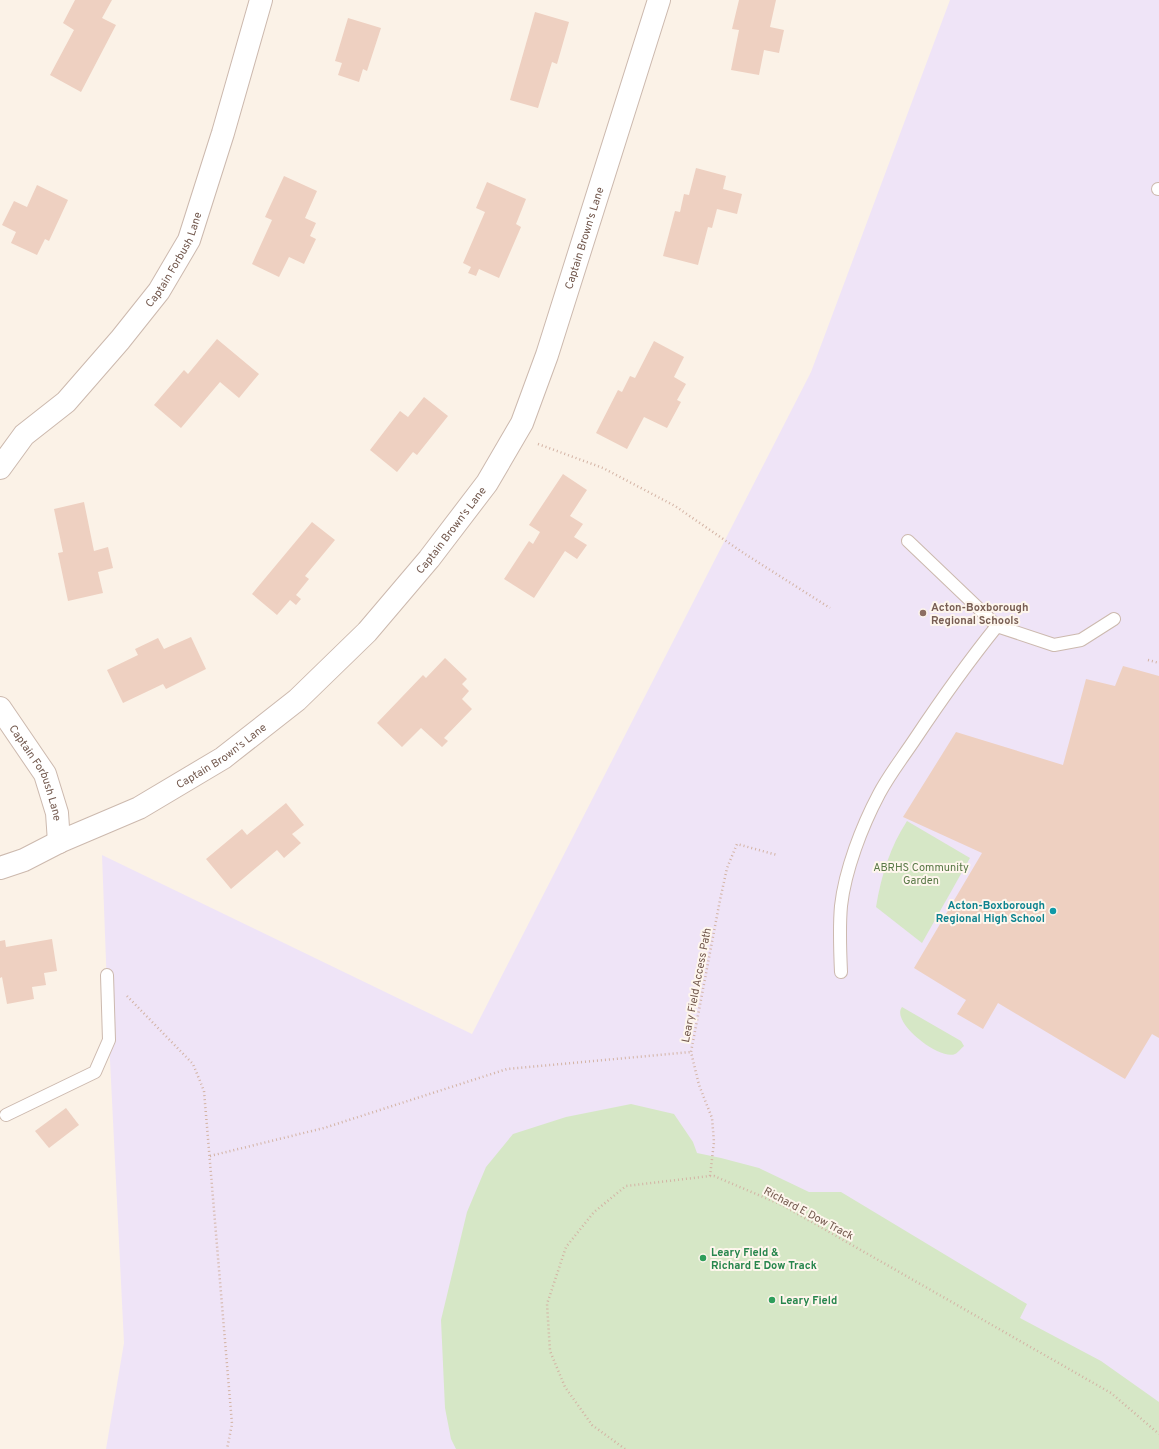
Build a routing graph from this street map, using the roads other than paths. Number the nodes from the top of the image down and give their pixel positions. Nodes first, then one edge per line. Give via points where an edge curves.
1 (261, 0) edge
2 (659, 0) edge
3 (0, 468) edge
4 (908, 541) dead end
5 (1114, 619) dead end
6 (997, 626) junction
7 (0, 708) edge
8 (59, 842) junction
9 (0, 868) edge
10 (841, 972) dead end
11 (107, 975) road end
12 (6, 1115) dead end

1 - 3 street, Captain Forbush Lane via 189,240 159,291 120,340 66,402 24,435
2 - 8 street, Captain Brown's Lane via 547,355 522,423 487,483 430,560 367,632 297,700 223,758 139,808
4 - 6 lane
5 - 6 lane via 1081,640 1054,645
6 - 10 lane via 958,677 879,794 850,867 841,904
7 - 8 street, Captain Forbush Lane via 45,774 57,813
8 - 9 street, Captain Brown's Lane via 24,860
11 - 12 lane via 109,1040 95,1072

